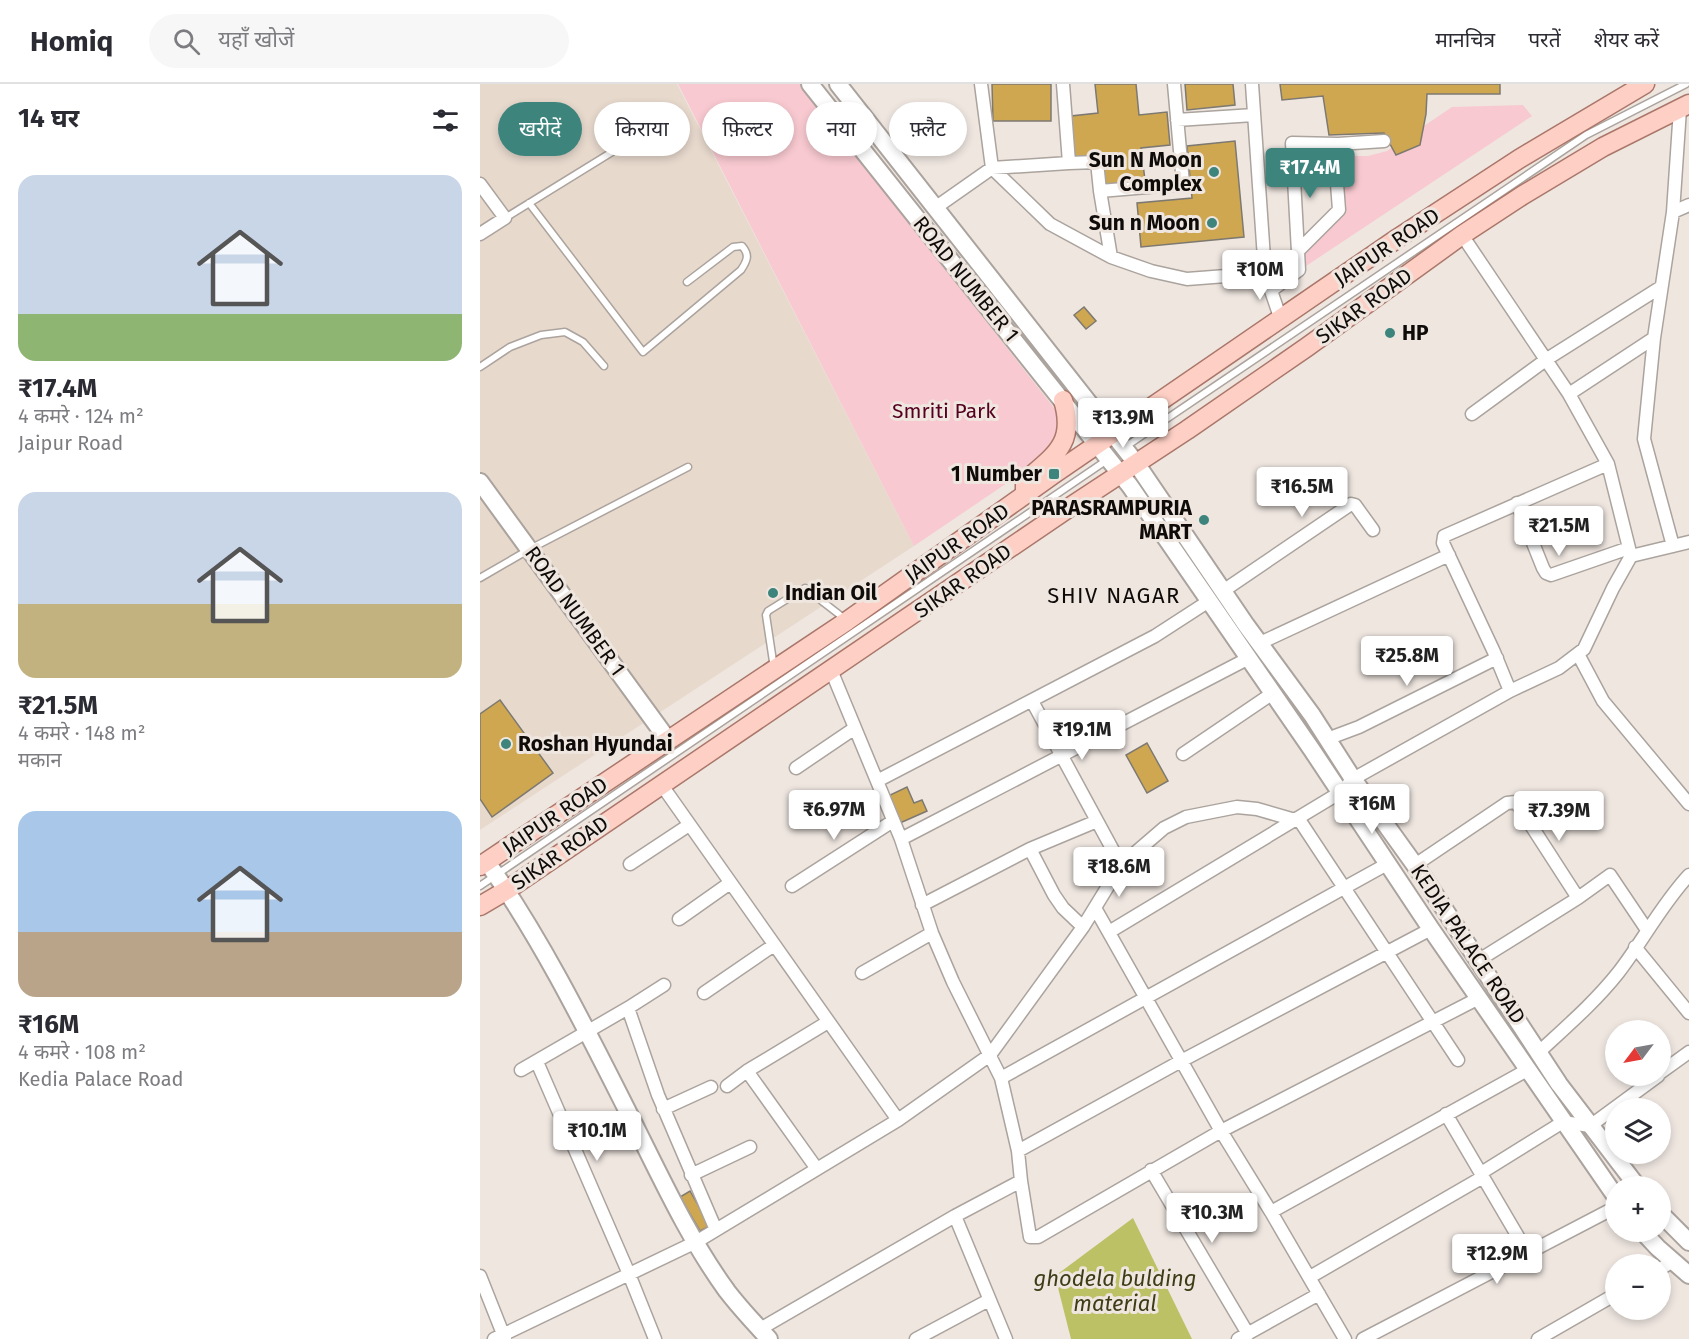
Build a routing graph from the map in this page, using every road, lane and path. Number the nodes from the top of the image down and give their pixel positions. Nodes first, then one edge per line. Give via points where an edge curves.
1 (810, 84) edge
2 (838, 84) edge
3 (981, 84) edge
4 (1063, 84) edge
5 (1174, 84) edge
6 (1252, 84) edge
7 (1645, 84) edge
8 (1686, 84) edge
9 (1684, 106) edge
10 (1254, 115) junction
11 (1177, 120) junction
12 (1384, 141) dead end
13 (1334, 144) junction
14 (605, 156) edge
15 (1069, 163) junction
16 (992, 168) junction
17 (480, 184) edge
18 (1100, 191) junction
19 (529, 203) junction
20 (1689, 206) edge
21 (935, 208) junction
22 (1672, 212) junction
23 (505, 218) junction
24 (480, 234) edge
25 (1462, 235) junction
26 (1298, 251) junction
27 (1112, 257) junction
28 (1265, 273) junction
29 (687, 282) dead end
30 (1661, 287) junction
31 (1272, 290) junction
32 (1281, 320) junction
33 (1654, 338) junction
34 (1547, 359) junction
35 (604, 366) dead end
36 (480, 367) edge
37 (1569, 394) junction
38 (1063, 400) junction
39 (1472, 414) dead end
40 (1120, 441) junction
41 (1103, 452) junction
42 (1136, 463) junction
43 (1608, 464) junction
44 (688, 467) dead end
45 (1122, 477) junction
46 (480, 482) edge
47 (1024, 495) junction
48 (1517, 503) junction
49 (1373, 530) dead end
50 (1689, 542) edge
51 (1673, 546) junction
52 (530, 549) junction
53 (1630, 552) junction
54 (1449, 555) junction
55 (480, 578) edge
56 (1223, 591) junction
57 (1209, 601) junction
58 (847, 621) junction
59 (1260, 643) junction
60 (1578, 654) junction
61 (1249, 658) junction
62 (1497, 658) junction
63 (774, 668) junction
64 (832, 674) junction
65 (1510, 691) junction
66 (1273, 693) junction
67 (1032, 701) junction
68 (855, 728) junction
69 (1328, 739) junction
70 (668, 740) junction
71 (1183, 753) dead end
72 (1061, 755) junction
73 (796, 768) dead end
74 (1353, 779) junction
75 (877, 781) junction
76 (663, 788) junction
77 (1341, 792) junction
78 (1689, 804) edge
79 (1296, 819) junction
80 (893, 821) junction
81 (1097, 821) junction
82 (689, 825) junction
83 (901, 839) junction
84 (1030, 849) junction
85 (1389, 863) junction
86 (630, 864) dead end
87 (1121, 865) junction
88 (1415, 865) junction
89 (1689, 875) edge
90 (496, 878) edge
91 (730, 883) junction
92 (480, 886) edge
93 (792, 886) dead end
94 (1343, 888) junction
95 (1578, 898) junction
96 (922, 905) junction
97 (480, 906) edge
98 (1095, 908) junction
99 (480, 914) edge
100 (679, 919) dead end
101 (1083, 927) junction
102 (1431, 929) junction
103 (1647, 930) junction
104 (1108, 932) junction
105 (932, 933) junction
106 (774, 945) junction
107 (1635, 947) junction
108 (1388, 952) junction
109 (1479, 960) junction
110 (862, 973) dead end
111 (664, 985) dead end
112 (704, 993) dead end
113 (1146, 996) junction
114 (1479, 998) junction
115 (628, 1008) junction
116 (1689, 1014) edge
117 (1434, 1021) junction
118 (828, 1022) junction
119 (587, 1032) junction
120 (1539, 1052) junction
121 (1689, 1052) edge
122 (990, 1055) junction
123 (1183, 1060) junction
124 (1458, 1060) dead end
125 (537, 1062) junction
126 (1671, 1065) edge
127 (521, 1070) dead end
128 (1527, 1070) junction
129 (747, 1071) junction
130 (1000, 1078) junction
131 (727, 1086) dead end
132 (1643, 1086) edge
133 (711, 1087) dead end
134 (663, 1109) junction
135 (1446, 1114) junction
136 (898, 1120) junction
137 (1563, 1122) junction
138 (1590, 1126) junction
139 (1221, 1131) junction
140 (750, 1147) dead end
141 (1018, 1151) junction
142 (817, 1169) junction
143 (1151, 1170) junction
144 (692, 1175) junction
145 (1482, 1175) junction
146 (1629, 1176) edge
147 (1021, 1181) junction
148 (1605, 1181) edge
149 (1271, 1212) junction
150 (1605, 1213) edge
151 (955, 1216) junction
152 (1671, 1225) edge
153 (716, 1230) junction
154 (696, 1242) junction
155 (1652, 1242) edge
156 (1689, 1242) edge
157 (1527, 1252) junction
158 (1661, 1254) edge
159 (1671, 1267) edge
160 (629, 1274) junction
161 (1689, 1275) edge
162 (480, 1276) edge
163 (1310, 1277) junction
164 (1319, 1294) junction
165 (989, 1300) junction
166 (1605, 1300) edge
167 (765, 1334) edge
168 (1243, 1336) edge
169 (501, 1338) edge
170 (655, 1339) edge
171 (916, 1339) edge
172 (1006, 1339) edge
173 (1345, 1339) edge
174 (1363, 1339) edge
175 (1538, 1339) edge

1 - 38 street, ROAD NUMBER 1
2 - 21 street, ROAD NUMBER 1
3 - 16 street
4 - 15 street
5 - 11 street
6 - 10 street
7 - 32 main road, JAIPUR ROAD via 1519,159
8 - 40 lane via 1577,141
9 - 22 street
9 - 25 main road, SIKAR ROAD via 1603,147
10 - 11 street
10 - 28 street
11 - 18 street via 1182,184
12 - 13 street
13 - 26 street via 1339,210
13 - 26 street via 1292,143
14 - 19 lane
15 - 16 street
15 - 18 street via 1097,162
16 - 21 street
16 - 27 street via 1050,224
17 - 23 street
18 - 27 street
19 - 23 lane
19 - 29 lane via 643,352 741,270 747,251 742,246 734,247
20 - 22 street
21 - 40 street, ROAD NUMBER 1
22 - 30 street
23 - 24 street
25 - 34 street
25 - 42 main road, SIKAR ROAD
26 - 31 street via 1299,270
27 - 28 street via 1187,279
28 - 31 street
30 - 33 street
30 - 34 street
31 - 32 street
32 - 40 main road, JAIPUR ROAD
33 - 37 street
33 - 51 street via 1644,439
34 - 37 street
34 - 39 street
35 - 36 lane via 583,342 565,333 541,335 510,347
37 - 43 street
38 - 41 street, ROAD NUMBER 1
38 - 47 main road via 1068,423 1066,437 1059,449 1025,481
40 - 41 main road, JAIPUR ROAD
40 - 42 street, ROAD NUMBER 1
41 - 45 street, ROAD NUMBER 1
41 - 47 main road, JAIPUR ROAD
41 - 90 lane
42 - 45 main road, SIKAR ROAD
42 - 56 street, KEDIA PALACE ROAD
43 - 48 street
43 - 53 street
44 - 52 lane
45 - 57 street, KEDIA PALACE ROAD
45 - 64 main road, SIKAR ROAD
46 - 52 street, ROAD NUMBER 1
47 - 58 main road, JAIPUR ROAD
48 - 53 street via 1546,573 1551,575
48 - 54 street via 1444,536
49 - 56 street via 1351,504
50 - 51 street
51 - 53 street
52 - 55 lane
52 - 70 street, ROAD NUMBER 1
53 - 60 street via 1584,650
54 - 59 street
54 - 62 street
56 - 59 street, KEDIA PALACE ROAD
57 - 61 street, KEDIA PALACE ROAD
57 - 67 street via 1155,636
58 - 63 main road, JAIPUR ROAD
58 - 63 lane via 802,588 767,614
59 - 69 street, KEDIA PALACE ROAD
60 - 65 street via 1559,668
60 - 78 street via 1603,701
61 - 66 street, KEDIA PALACE ROAD
61 - 72 street
62 - 65 street
62 - 69 street
63 - 70 main road, JAIPUR ROAD
64 - 68 street
64 - 76 main road, SIKAR ROAD
65 - 74 street
66 - 71 street
66 - 77 street, KEDIA PALACE ROAD
67 - 72 street
67 - 75 street
68 - 73 street
68 - 75 street
69 - 74 street, KEDIA PALACE ROAD
70 - 90 main road, JAIPUR ROAD
72 - 81 street
72 - 83 street
74 - 77 street
74 - 88 street, KEDIA PALACE ROAD
75 - 80 street
76 - 82 street
76 - 90 main road, SIKAR ROAD
77 - 79 street
77 - 85 street, KEDIA PALACE ROAD
79 - 87 street via 1237,807 1186,817 1164,828
79 - 94 street
79 - 104 street
80 - 83 street
80 - 93 street
81 - 84 street
81 - 87 street
82 - 86 street
82 - 91 street
83 - 96 street
84 - 96 street
84 - 101 street via 1054,895
85 - 94 street
85 - 102 street, KEDIA PALACE ROAD
87 - 98 street
88 - 95 street via 1507,803 1515,802
88 - 109 street, KEDIA PALACE ROAD
89 - 103 street
90 - 92 lane
90 - 97 main road, SIKAR ROAD
90 - 99 street
90 - 119 street
91 - 100 street
91 - 106 street
94 - 108 street
94 - 113 street
95 - 103 street via 1610,875
95 - 109 street
96 - 105 street
98 - 101 street
98 - 104 street
101 - 122 street
102 - 108 street
102 - 114 street, KEDIA PALACE ROAD
103 - 107 street
104 - 113 street
105 - 110 street
105 - 122 street
106 - 112 street
106 - 118 street
107 - 116 street
107 - 120 street via 1602,990
108 - 117 street
108 - 123 street
109 - 120 street, KEDIA PALACE ROAD
111 - 115 street
113 - 123 street
113 - 130 street
114 - 117 street
114 - 128 street, KEDIA PALACE ROAD
115 - 119 street
115 - 134 street
117 - 124 street
117 - 139 street
118 - 129 street
118 - 136 street
119 - 125 street
119 - 154 street
120 - 138 street, KEDIA PALACE ROAD
121 - 126 street
122 - 130 street
122 - 136 street
123 - 139 street
123 - 141 street
125 - 127 street
125 - 160 street
128 - 135 street
128 - 137 street, KEDIA PALACE ROAD
129 - 131 street
129 - 142 street
130 - 141 street
132 - 138 street
133 - 134 street
134 - 144 street
135 - 145 street
135 - 149 street
136 - 142 street
137 - 138 street
137 - 145 street
137 - 148 street, KEDIA PALACE ROAD
138 - 146 street, KEDIA PALACE ROAD
139 - 143 street
139 - 149 street
140 - 144 street
141 - 147 street
142 - 153 street
143 - 147 street via 1038,1237 1030,1237
143 - 168 street
144 - 153 street
145 - 157 street
145 - 163 street
147 - 151 street
149 - 163 street
150 - 157 street
151 - 165 street
151 - 167 street
152 - 156 street
153 - 154 street
154 - 160 street
154 - 167 street via 728,1293
155 - 158 street
157 - 174 street
159 - 161 street
160 - 169 street
160 - 170 street
162 - 169 street
163 - 164 street
164 - 168 street
164 - 173 street
165 - 171 street
165 - 172 street
166 - 175 street

